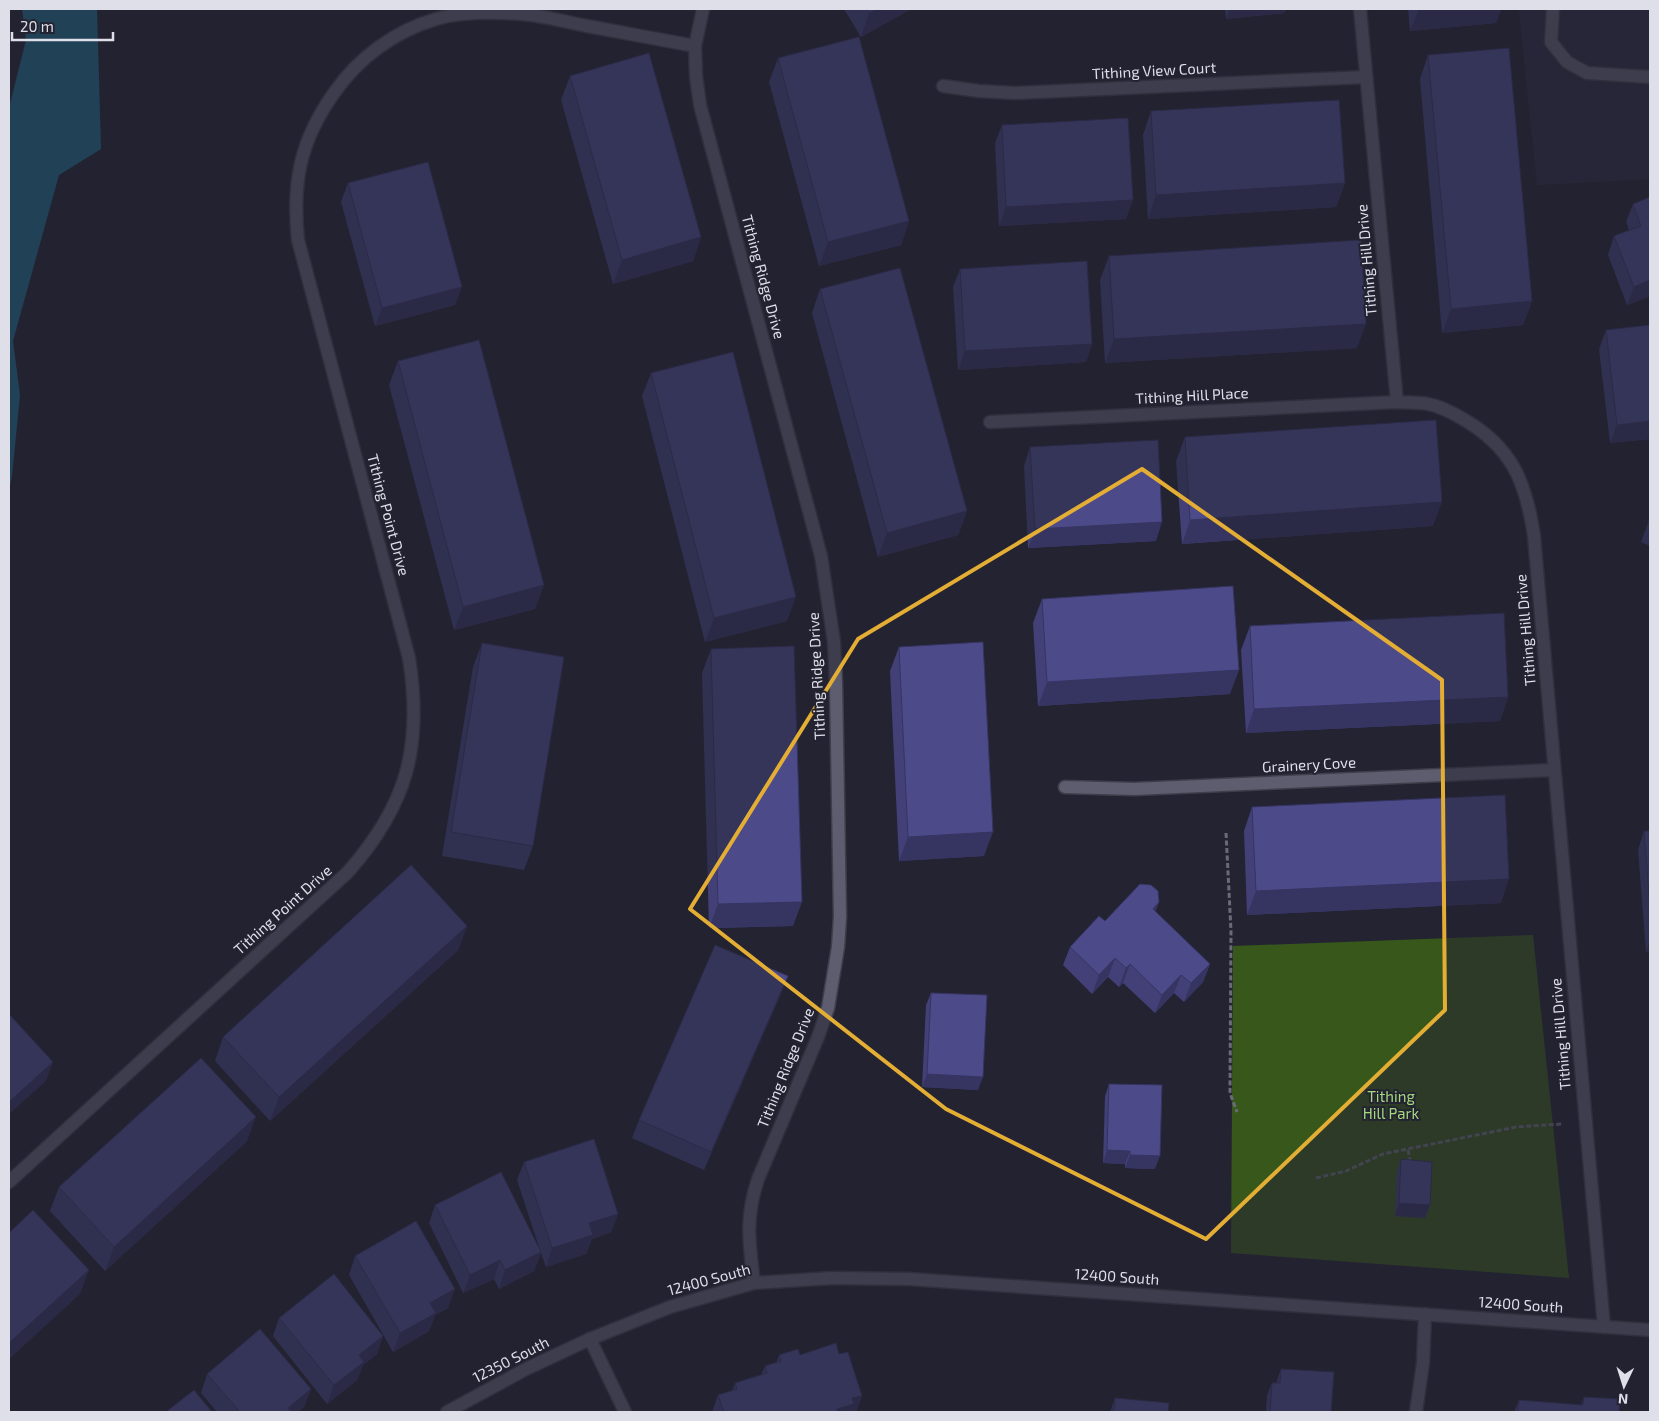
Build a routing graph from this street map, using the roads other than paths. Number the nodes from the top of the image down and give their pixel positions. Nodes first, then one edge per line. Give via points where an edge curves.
1 (703, 9) edge
2 (1360, 9) edge
3 (1553, 9) edge
4 (695, 46) junction
5 (1366, 77) junction
6 (1650, 77) edge
7 (943, 86) dead end
8 (1397, 402) junction
9 (990, 422) dead end
10 (1554, 770) junction
11 (1065, 787) dead end
12 (9, 1182) edge
13 (754, 1283) junction
14 (1425, 1314) junction
15 (1604, 1327) junction
16 (1650, 1330) edge
17 (590, 1339) junction
18 (447, 1412) edge
19 (625, 1412) edge
20 (1416, 1412) edge

1 - 4 street, Tithing Ridge Drive
2 - 5 street, Tithing Hill Drive
3 - 6 street via 1551,42 1567,62 1587,73
4 - 12 street, Tithing Point Drive via 521,14 479,12 437,18 399,34 366,56 341,82 319,114 304,148 297,181 298,240 409,658 415,715 407,772 384,826 348,872
4 - 13 street, Tithing Ridge Drive via 700,105 821,556 836,676 838,948 828,1008 818,1037 751,1200 748,1236
5 - 7 street, Tithing View Court via 1014,93
5 - 8 street, Tithing Hill Drive
8 - 9 street, Tithing Hill Place
8 - 10 street, Tithing Hill Drive via 1429,404 1480,429 1514,467 1525,489 1534,536
10 - 11 street, Grainery Cove via 1134,789
10 - 15 street, Tithing Hill Drive
13 - 14 street, 12400 South via 832,1278 909,1279
13 - 17 street, 12400 South via 670,1307
14 - 15 street, 12400 South
14 - 20 street
15 - 16 street, 12400 South
17 - 18 street, 12350 South
17 - 19 street

